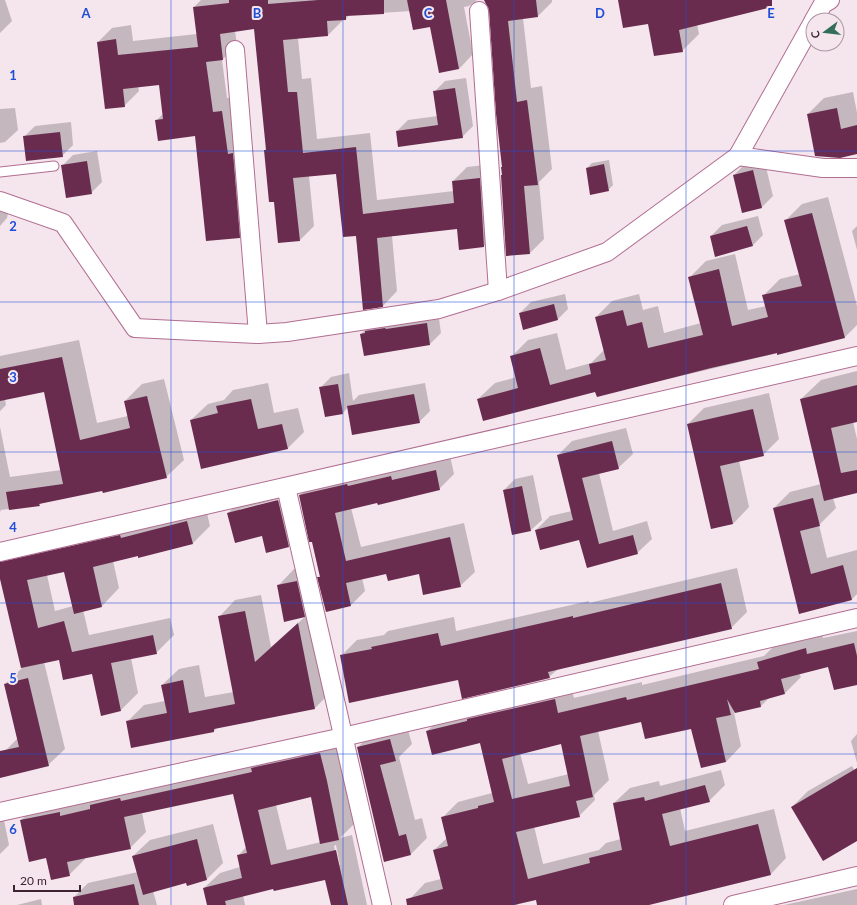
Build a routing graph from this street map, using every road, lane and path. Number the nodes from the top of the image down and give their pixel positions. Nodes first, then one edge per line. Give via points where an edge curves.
1 (830, 0) edge
2 (479, 11) dead end
3 (819, 12) edge
4 (805, 37) edge
5 (235, 50) dead end
6 (738, 156) junction
7 (54, 166) dead end
8 (857, 168) edge
9 (0, 172) edge
10 (0, 201) edge
11 (498, 291) junction
12 (258, 334) junction
13 (857, 356) edge
14 (286, 487) junction
15 (0, 552) edge
16 (857, 618) edge
17 (343, 736) junction
18 (0, 812) edge
19 (857, 876) edge
20 (382, 905) edge
21 (733, 905) edge

1 - 3 street via 823,4
2 - 11 street
4 - 6 street
5 - 12 street
6 - 8 street via 823,168
6 - 11 street via 607,252
7 - 9 lane
10 - 12 street via 63,222 135,328
11 - 12 street via 439,309
13 - 14 street
14 - 15 street
14 - 17 street
16 - 17 street
17 - 18 street
17 - 20 street
19 - 21 street

